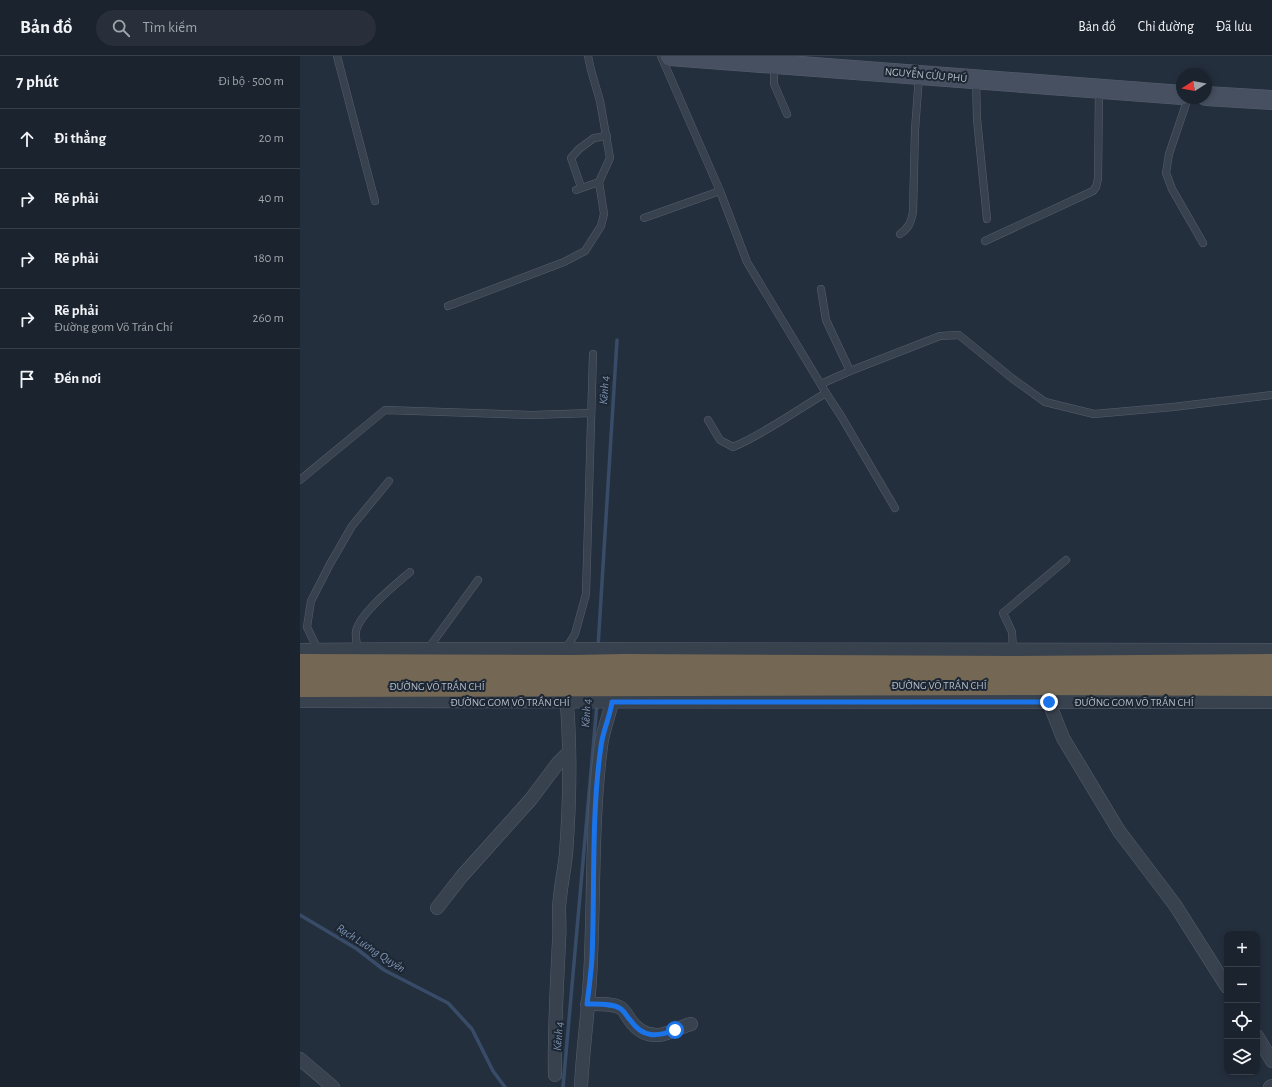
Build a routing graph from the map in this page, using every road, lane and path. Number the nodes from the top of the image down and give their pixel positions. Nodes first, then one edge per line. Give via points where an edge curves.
1 (337, 56) edge
2 (588, 56) edge
3 (661, 56) edge
4 (670, 56) edge
5 (774, 63) junction
6 (919, 75) junction
7 (976, 79) junction
8 (1099, 89) junction
9 (1176, 95) edge
10 (1212, 96) edge
11 (1272, 100) edge
12 (1186, 104) edge
13 (787, 114) dead end
14 (607, 136) junction
15 (599, 182) junction
16 (720, 191) junction
17 (375, 201) dead end
18 (644, 218) dead end
19 (987, 219) dead end
20 (900, 234) dead end
21 (985, 240) dead end
22 (1203, 243) dead end
23 (820, 289) dead end
24 (448, 306) dead end
25 (593, 354) dead end
26 (850, 371) junction
27 (821, 384) junction
28 (826, 393) junction
29 (1272, 395) edge
30 (591, 413) junction
31 (708, 420) dead end
32 (300, 480) edge
33 (390, 481) dead end
34 (896, 508) dead end
35 (1066, 560) dead end
36 (410, 572) dead end
37 (478, 580) dead end
38 (428, 648) junction
39 (300, 650) edge
40 (318, 650) junction
41 (358, 650) junction
42 (1272, 650) edge
43 (1014, 659) junction
44 (300, 665) edge
45 (1272, 665) edge
46 (565, 671) junction
47 (300, 686) edge
48 (1272, 686) edge
49 (611, 691) junction
50 (1045, 693) junction
51 (300, 701) edge
52 (1272, 702) edge
53 (569, 752) junction
54 (438, 908) dead end
55 (1224, 982) edge
56 (587, 1004) junction
57 (691, 1024) dead end
58 (1259, 1039) edge
59 (300, 1059) edge
60 (1272, 1061) edge
61 (555, 1074) dead end
62 (327, 1085) edge
63 (581, 1087) edge

1 - 17 lane
2 - 14 lane
3 - 16 lane
4 - 5 main road, NGUYỄN CỬU PHÚ
5 - 6 main road, NGUYỄN CỬU PHÚ
5 - 13 lane via 774,84
6 - 7 main road, NGUYỄN CỬU PHÚ
6 - 20 lane via 914,137 913,212 911,223
7 - 8 main road, NGUYỄN CỬU PHÚ
7 - 19 lane via 977,119
8 - 9 main road, NGUYỄN CỬU PHÚ
8 - 21 lane via 1096,187 1078,198
10 - 11 main road
12 - 22 lane via 1169,154 1166,173 1172,189
14 - 15 lane via 610,158
14 - 15 lane via 594,138 571,158 579,189
15 - 24 lane via 604,214 601,226 585,251 564,262
16 - 18 lane
16 - 27 lane via 747,262
23 - 26 lane via 826,320
25 - 30 lane
26 - 27 lane
26 - 29 lane via 940,336 959,335 1044,402 1094,414
27 - 28 lane
28 - 31 lane via 766,431 733,447 720,440
28 - 34 lane
30 - 32 lane via 532,415 385,410
30 - 46 lane via 586,594
33 - 40 lane via 352,526 311,601 307,627
35 - 43 lane via 1003,613 1012,632
36 - 41 lane via 379,600 360,623 356,632
37 - 38 lane
38 - 41 street, ĐƯỜNG GOM VÕ TRẦN CHÍ
38 - 46 street, ĐƯỜNG GOM VÕ TRẦN CHÍ
39 - 40 street, ĐƯỜNG GOM VÕ TRẦN CHÍ
40 - 41 street, ĐƯỜNG GOM VÕ TRẦN CHÍ
42 - 43 street, ĐƯỜNG GOM VÕ TRẦN CHÍ
43 - 45 highway, ĐƯỜNG VÕ TRẦN CHÍ
43 - 46 street, ĐƯỜNG GOM VÕ TRẦN CHÍ
43 - 46 highway, ĐƯỜNG VÕ TRẦN CHÍ via 624,664
44 - 46 highway, ĐƯỜNG VÕ TRẦN CHÍ
46 - 47 highway, ĐƯỜNG VÕ TRẦN CHÍ
46 - 49 highway, ĐƯỜNG VÕ TRẦN CHÍ
46 - 51 street, ĐƯỜNG GOM VÕ TRẦN CHÍ
46 - 53 street
48 - 50 highway, ĐƯỜNG VÕ TRẦN CHÍ
49 - 50 highway, ĐƯỜNG VÕ TRẦN CHÍ
49 - 56 street via 611,712 601,745 598,782 594,838 592,959
50 - 52 street, ĐƯỜNG GOM VÕ TRẦN CHÍ
50 - 55 street via 1063,738 1119,831 1175,905
53 - 54 street via 558,762 531,800 462,876
53 - 61 street via 566,854 559,907
56 - 57 street via 618,1007 641,1032 650,1035 661,1035
56 - 63 street
58 - 60 street
59 - 62 street

